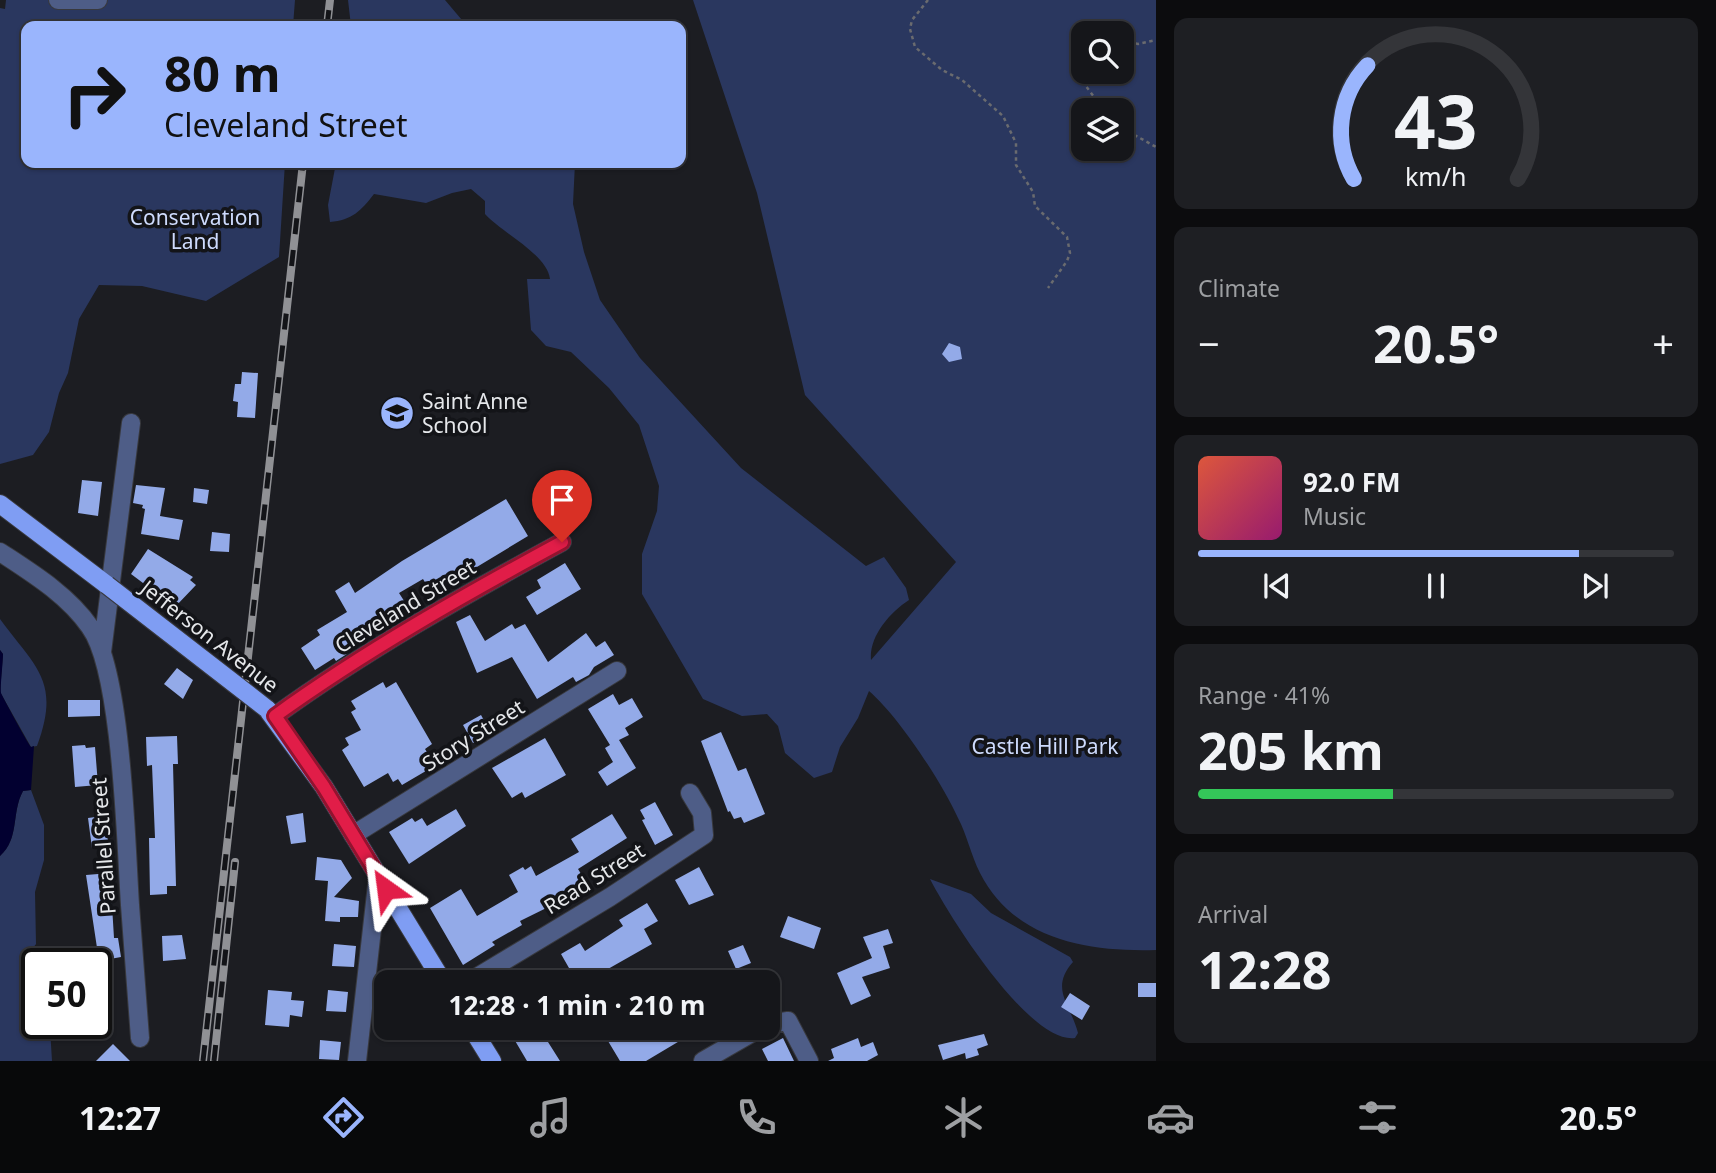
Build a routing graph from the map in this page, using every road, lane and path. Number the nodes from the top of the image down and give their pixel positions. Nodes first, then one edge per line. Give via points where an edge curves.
1 (58, 0) edge
2 (98, 0) edge
3 (928, 0) edge
4 (1156, 40) edge
5 (1134, 43) edge
6 (1084, 84) edge
7 (1095, 98) edge
8 (1134, 135) edge
9 (1156, 147) edge
10 (1048, 288) dead end
11 (131, 423) dead end
12 (0, 504) edge
13 (562, 542) dead end
14 (0, 552) edge
15 (102, 652) junction
16 (617, 671) dead end
17 (271, 712) junction
18 (690, 793) dead end
19 (353, 835) junction
20 (378, 876) junction
21 (436, 970) edge
22 (489, 970) edge
23 (780, 1022) edge
24 (140, 1038) dead end
25 (479, 1040) edge
26 (739, 1040) edge
27 (357, 1061) edge
28 (492, 1061) edge
29 (703, 1061) edge
30 (809, 1061) edge

1 - 2 street
3 - 10 path via 912,20 915,47 1003,116 1016,143 1016,165 1035,206 1067,237 1070,253
4 - 5 path
6 - 7 path
8 - 9 path
11 - 15 street, Parallel Street
12 - 17 main road, Jefferson Avenue, bridge
13 - 17 street, Cleveland Street
14 - 15 street, Parallel Street via 43,580 70,606 91,627
15 - 24 street, Parallel Street via 118,747
16 - 19 street, Story Street
17 - 19 main road, Jefferson Avenue
18 - 22 street, Read Street via 702,813 704,835
19 - 20 main road, Jefferson Avenue
20 - 21 main road, Jefferson Avenue
20 - 27 street
23 - 30 street via 788,1021
25 - 28 main road
26 - 29 street

